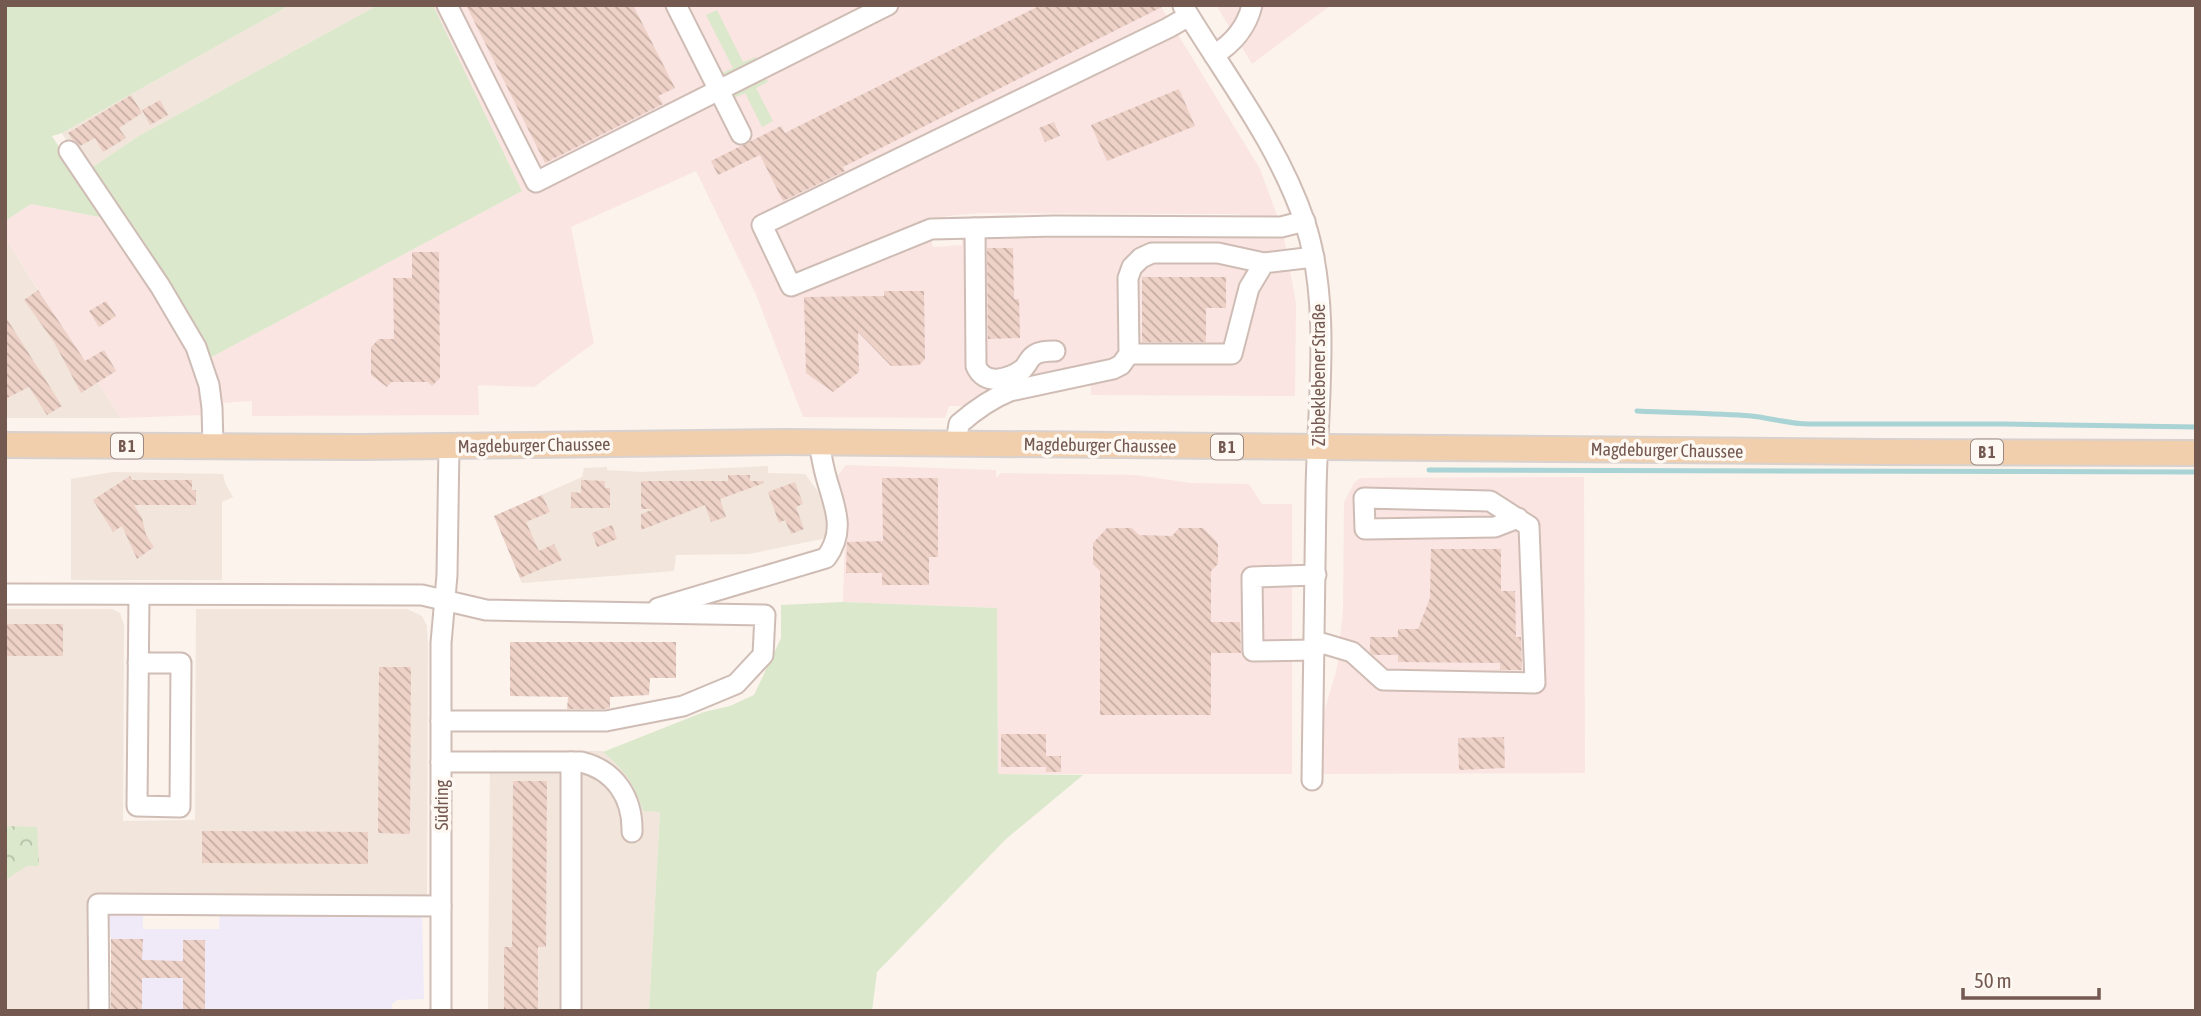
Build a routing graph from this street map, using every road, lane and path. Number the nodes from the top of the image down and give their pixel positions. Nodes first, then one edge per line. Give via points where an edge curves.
1 (447, 5) edge
2 (676, 5) edge
3 (888, 5) edge
4 (1235, 5) edge
5 (1186, 10) edge
6 (1249, 14) edge
7 (1214, 55) junction
8 (719, 90) junction
9 (741, 134) dead end
10 (69, 151) dead end
11 (1305, 221) junction
12 (975, 228) junction
13 (1314, 257) junction
14 (1264, 263) junction
15 (1055, 351) dead end
16 (1129, 354) junction
17 (818, 442) junction
18 (956, 443) junction
19 (5, 445) edge
20 (214, 445) junction
21 (449, 446) junction
22 (1319, 448) junction
23 (2196, 453) edge
24 (1518, 519) junction
25 (1316, 575) junction
26 (5, 594) edge
27 (139, 595) junction
28 (444, 599) junction
29 (641, 613) junction
30 (1315, 645) junction
31 (138, 663) junction
32 (441, 720) junction
33 (441, 762) junction
34 (571, 762) junction
35 (1311, 780) dead end
36 (632, 832) dead end
37 (441, 906) junction
38 (99, 1011) edge
39 (441, 1011) edge
40 (571, 1011) edge

1 - 8 street via 536,182
2 - 8 street
3 - 8 street
4 - 6 street
5 - 7 street, Zibbeklebener Straße
5 - 12 street via 1168,28 762,225 791,286 931,229
6 - 7 street via 1225,48
7 - 11 street, Zibbeklebener Straße via 1282,168
8 - 9 street
10 - 20 street via 196,347 209,385
11 - 12 street via 1281,227
11 - 13 street, Zibbeklebener Straße
12 - 15 street via 976,366 980,374 996,379 1023,369 1037,354
13 - 14 street
13 - 22 street, Zibbeklebener Straße via 1320,330
14 - 16 street via 1249,288 1232,354
14 - 16 street via 1218,253 1152,253 1141,258 1128,278
16 - 18 street via 1113,369 998,396 959,424
17 - 18 main road, Magdeburger Chaussee / B 1
17 - 21 main road, Magdeburger Chaussee / B 1
17 - 29 street via 836,508 836,537 826,558
18 - 22 main road, Magdeburger Chaussee / B 1
19 - 20 main road, Magdeburger Chaussee / B 1
20 - 21 main road, Magdeburger Chaussee / B 1
21 - 28 street, Südring
22 - 23 main road, Magdeburger Chaussee / B 1
22 - 25 street, Zibbeklebener Straße
24 - 24 street via 1490,501 1364,498 1365,529 1495,527
24 - 30 street via 1529,526 1535,683 1382,680 1352,652
25 - 30 street, Zibbeklebener Straße
25 - 30 street via 1252,577 1252,651
26 - 27 street
27 - 28 street via 422,595
27 - 31 street
28 - 29 street via 486,610
28 - 32 street, Südring
29 - 32 street via 765,615 763,655 736,684 683,706 606,721
30 - 35 street, Zibbeklebener Straße
31 - 31 street via 137,806 180,807 181,663
32 - 33 street, Südring
33 - 34 street
33 - 37 street, Südring
34 - 36 street via 595,765 615,781 633,815
34 - 40 street
37 - 38 street via 98,904
37 - 39 street, Südring

